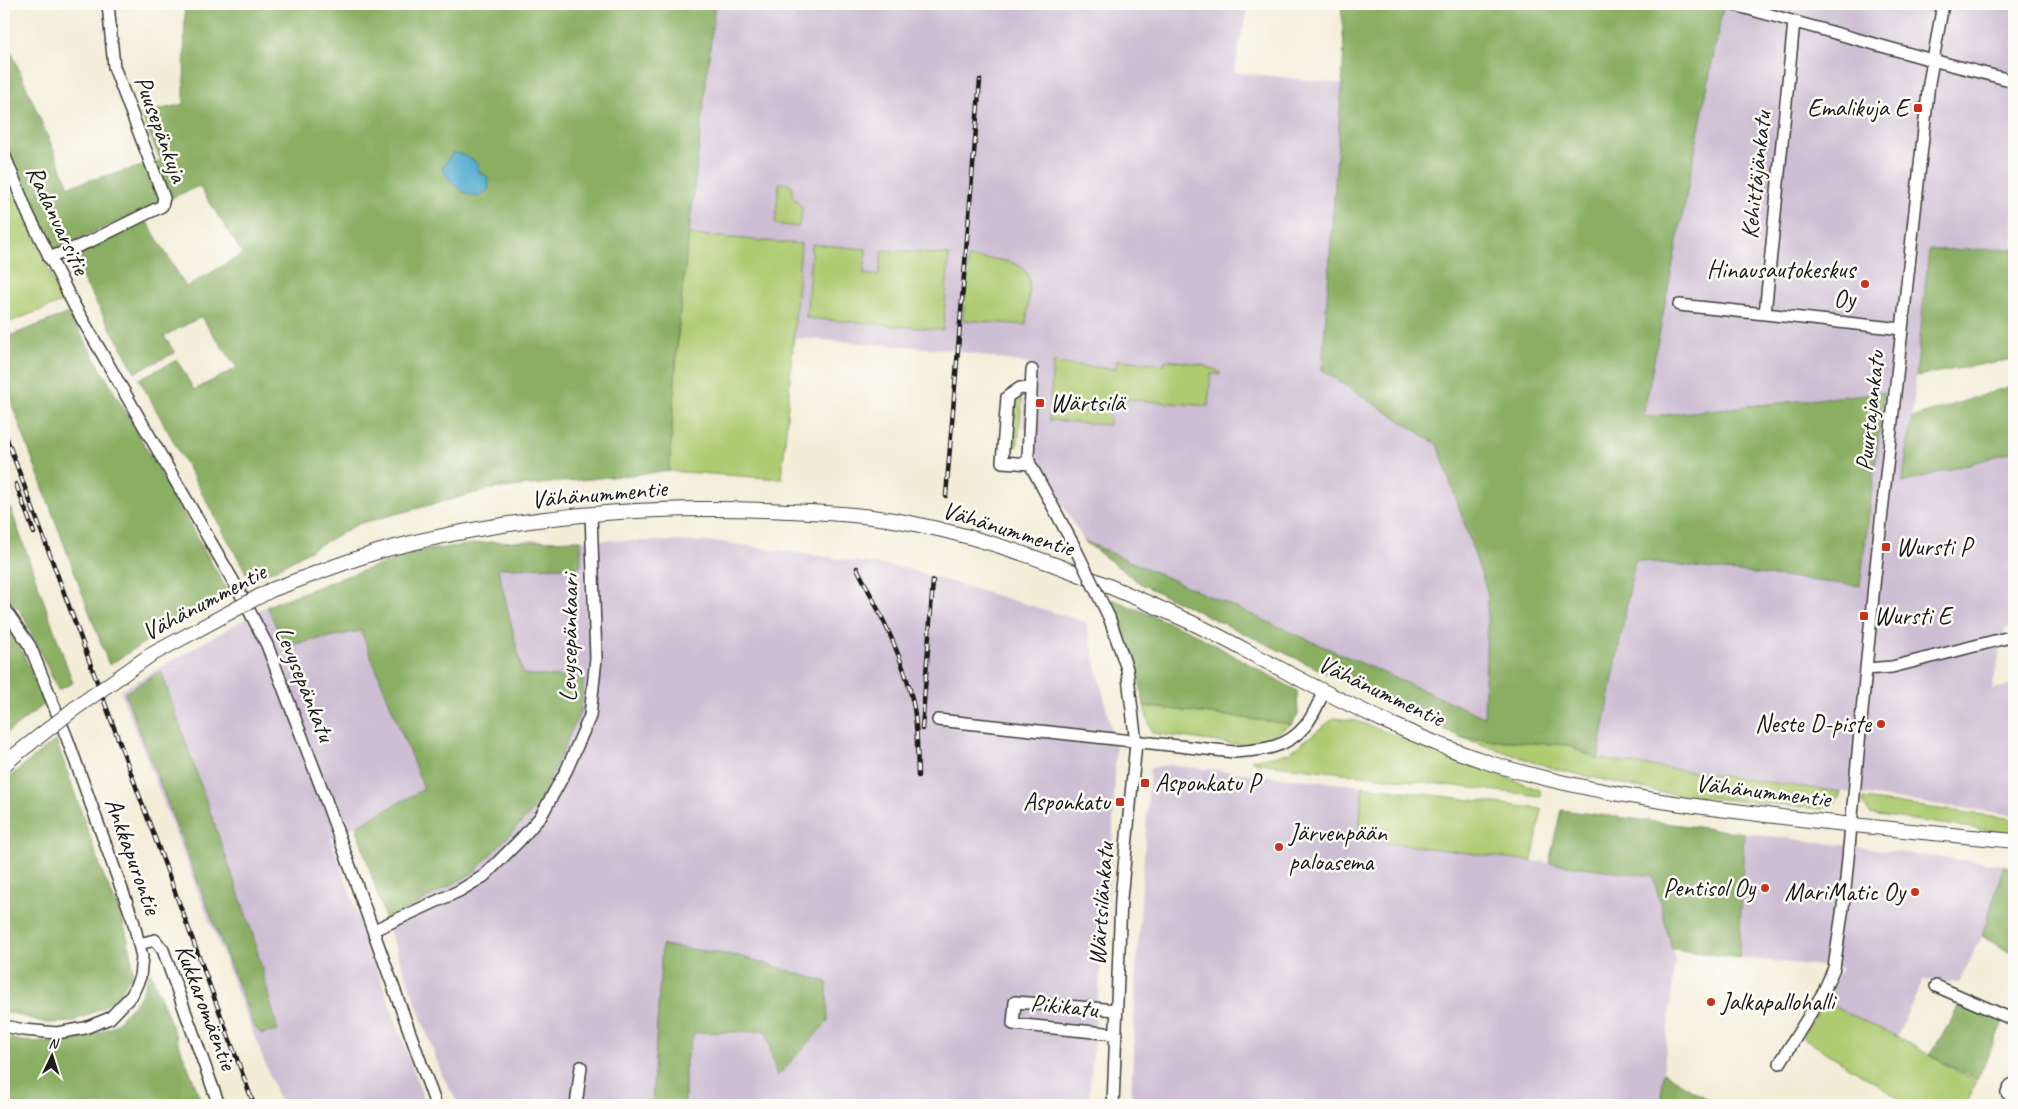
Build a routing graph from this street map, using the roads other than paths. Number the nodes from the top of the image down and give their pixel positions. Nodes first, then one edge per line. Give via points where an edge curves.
1 (108, 4) edge
2 (1731, 4) edge
3 (1943, 4) edge
4 (1794, 22) junction
5 (1932, 60) junction
6 (2014, 81) edge
7 (4, 154) edge
8 (49, 258) junction
9 (74, 305) joint
10 (1679, 305) dead end
11 (1765, 314) junction
12 (1902, 329) junction
13 (1032, 370) dead end
14 (1030, 388) junction
15 (1030, 464) junction
16 (591, 514) junction
17 (4, 608) edge
18 (2014, 636) edge
19 (1866, 669) junction
20 (1324, 692) junction
21 (938, 720) dead end
22 (1136, 743) junction
23 (9, 760) edge
24 (1850, 825) junction
25 (2014, 841) edge
26 (374, 930) junction
27 (139, 944) junction
28 (1936, 986) dead end
29 (1117, 1010) junction
30 (2014, 1020) edge
31 (4, 1026) edge
32 (1114, 1034) junction
33 (1780, 1063) dead end
34 (581, 1067) dead end
35 (2014, 1086) edge
36 (2014, 1096) edge
37 (220, 1105) edge
38 (436, 1105) edge
39 (576, 1105) edge
40 (1113, 1105) edge

1 - 8 street, Puusepänkuja via 114,67 164,198 162,206
2 - 4 street
3 - 5 street, Puurtajankatu
4 - 5 street
4 - 11 street, Kehittäjänkatu
5 - 6 street
5 - 12 street, Puurtajankatu
7 - 8 street, Radanvarsitie
8 - 9 street, Radanvarsitie
9 - 26 street, Levysepänkatu via 267,645
10 - 11 street
11 - 12 street
12 - 19 street, Puurtajankatu
13 - 14 street, Wärtsilänkatu
14 - 15 street, Wärtsilänkatu via 1027,448
14 - 15 street via 1020,388 1007,397 1002,462
15 - 22 street, Wärtsilänkatu, bridge via 1109,617 1127,670
16 - 20 main road, Vähänummentie via 745,508 913,523 1009,549 1072,572 1191,622
16 - 23 main road, Vähänummentie, bridge via 472,530 388,549 271,590 149,656
16 - 26 street, Levysepänkaari via 596,658 590,716 567,770 541,816 484,876
17 - 27 street, Ankkapurontie via 30,646 67,738
18 - 19 street via 1892,667
19 - 24 street, Puurtajankatu
20 - 22 street via 1300,731 1288,742 1261,750 1234,752
20 - 24 main road, Vähänummentie via 1432,741 1491,763 1560,782 1705,807
21 - 22 street
22 - 29 street, Wärtsilänkatu via 1122,899
24 - 25 main road, Vähänummentie
24 - 33 street, Puurtajankatu via 1834,968 1823,993
26 - 38 street, Levysepänkatu
27 - 31 street, Ankkapurontie via 142,957 140,976 132,995 110,1018 85,1028 57,1033
27 - 37 street, Kukkaromäentie via 155,940 163,950
28 - 30 street
29 - 32 street, Wärtsilänkatu
29 - 32 street, Pikikatu via 1015,1002 1013,1024
32 - 40 street, Wärtsilänkatu
34 - 39 street
35 - 36 street via 2011,1085 2007,1093

